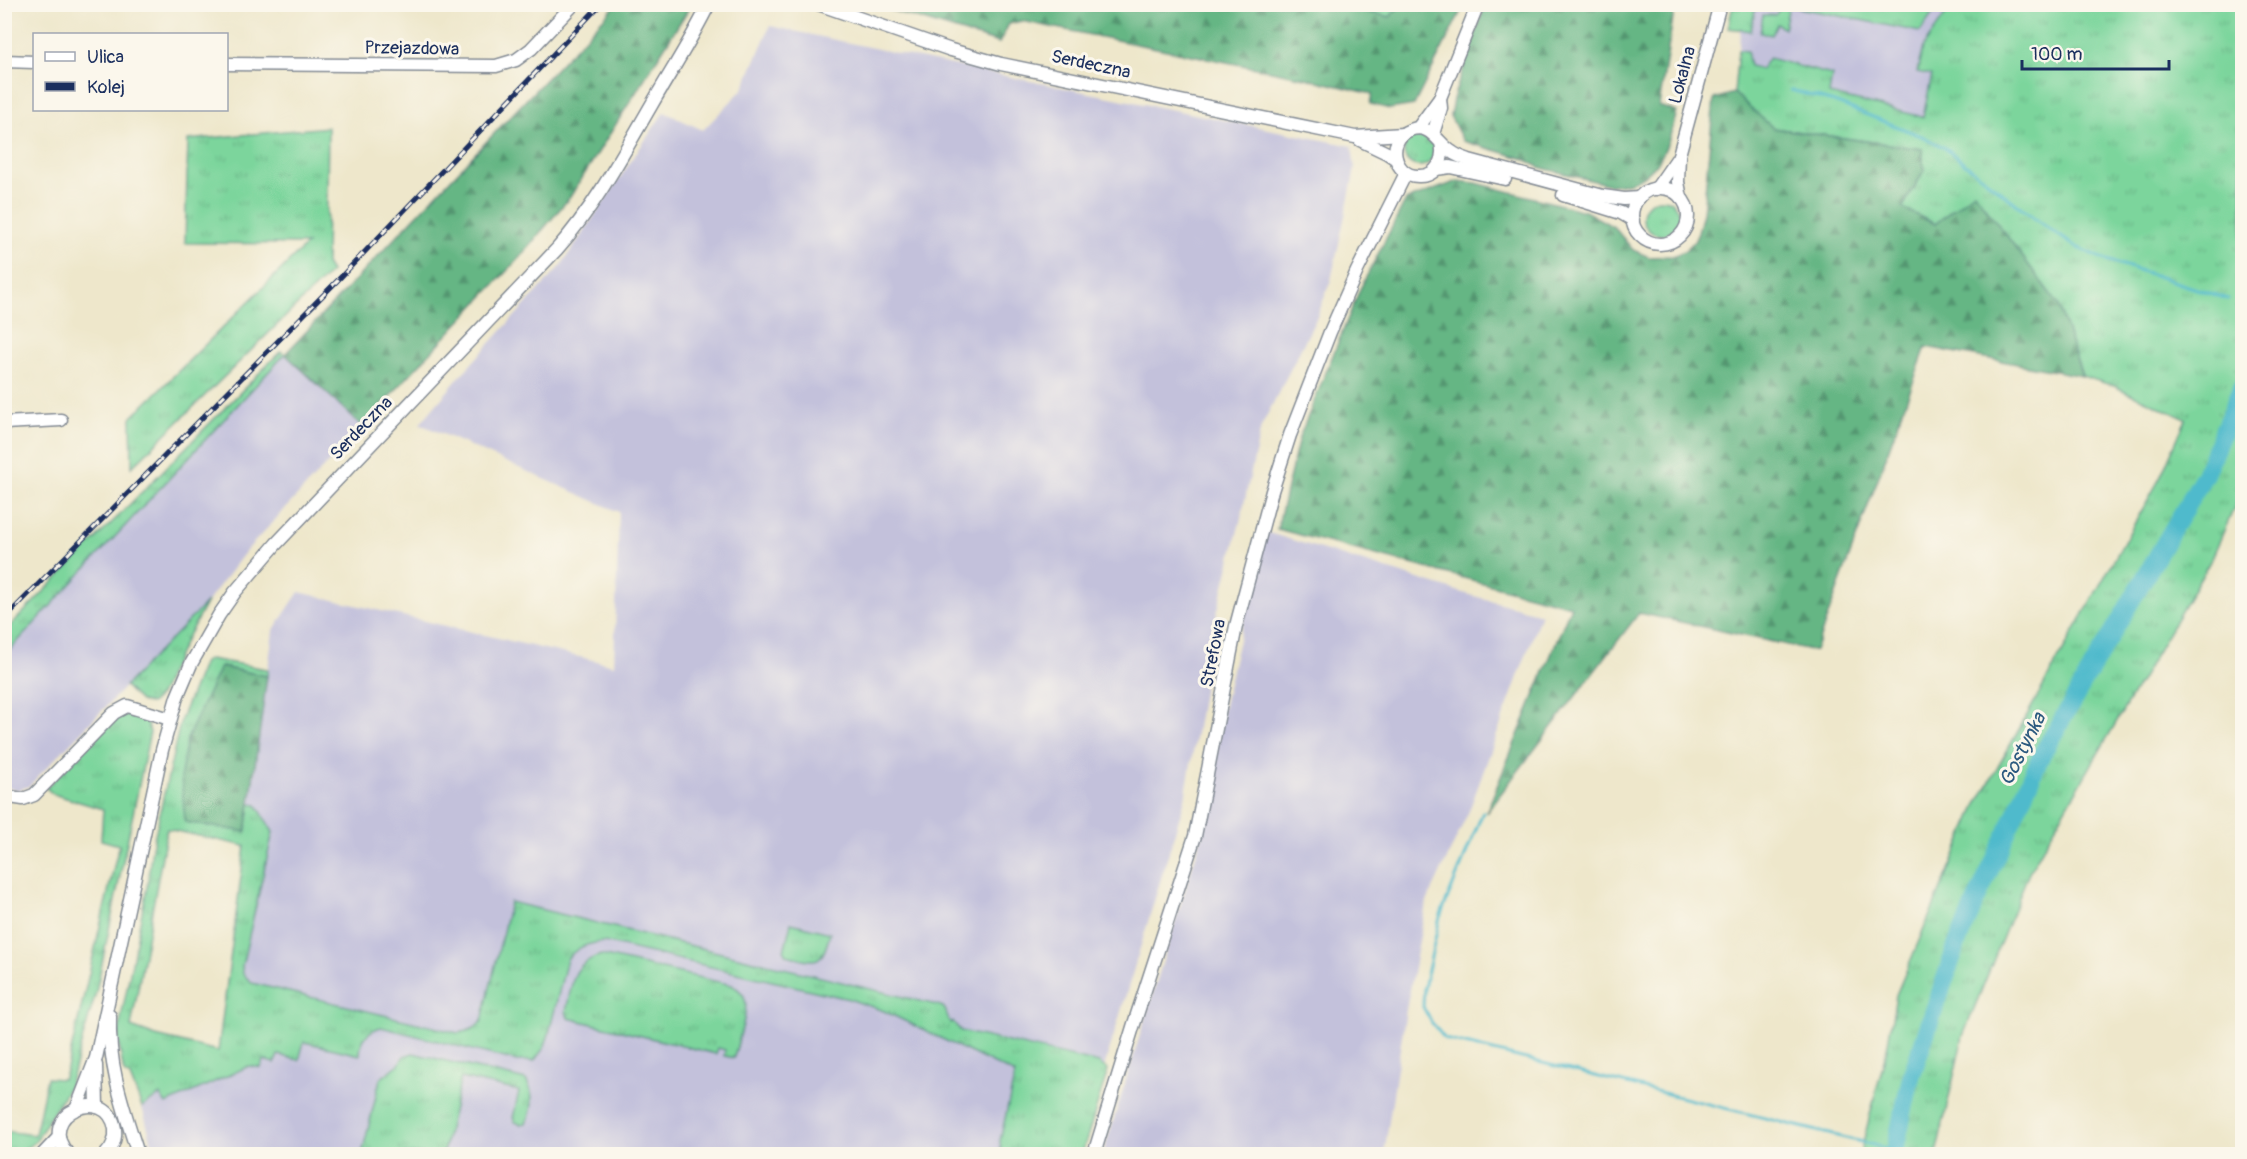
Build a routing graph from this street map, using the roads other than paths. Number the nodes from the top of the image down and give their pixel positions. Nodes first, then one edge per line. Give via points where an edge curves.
1 (574, 4) edge
2 (709, 4) edge
3 (1478, 4) edge
4 (1720, 4) edge
5 (823, 5) edge
6 (4, 62) edge
7 (33, 62) edge
8 (228, 64) edge
9 (1440, 98) junction
10 (1418, 128) junction
11 (1403, 134) junction
12 (1354, 137) junction
13 (1437, 138) junction
14 (1679, 154) junction
15 (1396, 159) junction
16 (1436, 169) junction
17 (1406, 172) junction
18 (1656, 189) junction
19 (1639, 198) junction
20 (1681, 198) junction
21 (1632, 220) junction
22 (61, 420) dead end
23 (4, 423) edge
24 (170, 719) junction
25 (4, 796) edge
26 (112, 980) junction
27 (96, 1058) junction
28 (77, 1107) junction
29 (97, 1107) junction
30 (59, 1137) junction
31 (112, 1152) edge
32 (67, 1154) edge
33 (43, 1155) edge
34 (138, 1155) edge
35 (1095, 1155) edge

1 - 8 street, Przejazdowa via 531,49 516,60 496,66
2 - 24 street, Serdeczna via 582,219 249,574 219,615 191,664
3 - 9 street
4 - 14 street, Lokalna
5 - 12 street, Serdeczna via 988,60
6 - 7 street
9 - 10 street
9 - 13 street
10 - 11 street
10 - 13 street
11 - 12 street, Serdeczna
11 - 15 street via 1395,148
12 - 15 street, Serdeczna
13 - 16 street via 1442,157
13 - 19 street via 1452,152 1469,160 1603,196
14 - 18 street, Lokalna
14 - 20 street, Lokalna
15 - 17 street
16 - 17 street via 1418,176
16 - 21 street via 1450,167 1492,175 1595,203
17 - 35 street, Strefowa via 1330,332 1274,485 1236,626 1195,836
18 - 19 street
18 - 20 street via 1668,189
19 - 21 street
20 - 21 street via 1688,212 1685,228 1668,243 1645,240
22 - 23 street
24 - 25 street via 127,706 114,713 34,795 23,799
24 - 26 street, Serdeczna
26 - 27 street
26 - 34 street via 111,1058
27 - 28 street
27 - 29 street
28 - 29 street
28 - 30 street via 65,1116
29 - 31 street via 113,1124
30 - 32 street
30 - 33 street

